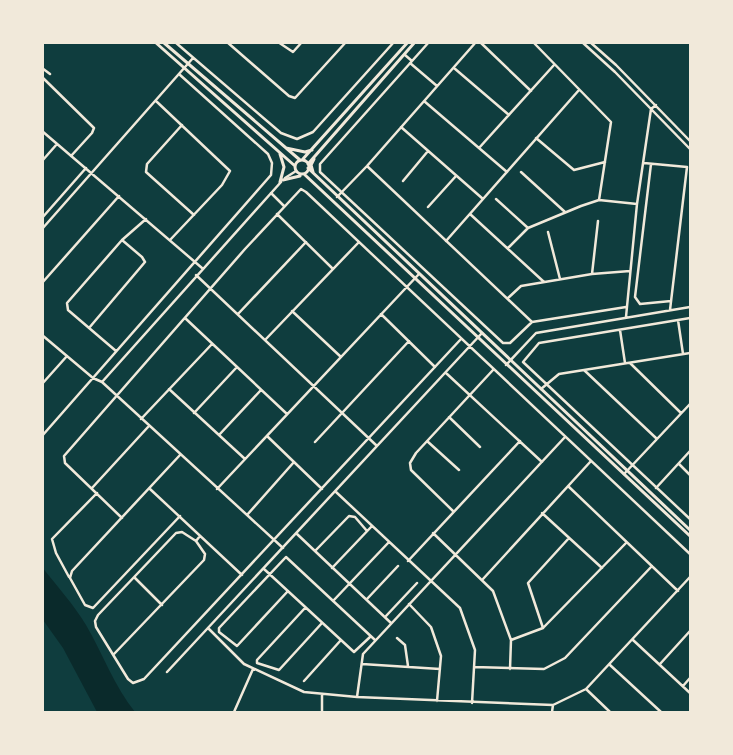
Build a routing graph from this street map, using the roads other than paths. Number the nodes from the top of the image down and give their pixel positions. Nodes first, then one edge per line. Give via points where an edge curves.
1 (155, 42) edge
2 (163, 42) edge
3 (175, 42) edge
4 (227, 42) edge
5 (278, 42) edge
6 (302, 42) edge
7 (346, 42) edge
8 (394, 42) edge
9 (408, 42) edge
10 (416, 42) edge
11 (429, 42) edge
12 (476, 42) edge
13 (480, 42) edge
14 (532, 42) edge
15 (582, 42) edge
16 (590, 42) edge
17 (405, 55) junction
18 (193, 58) junction
19 (411, 62) junction
20 (188, 64) junction
21 (554, 64) junction
22 (42, 68) edge
23 (184, 68) junction
24 (454, 68) junction
25 (50, 74) dead end
26 (179, 74) junction
27 (42, 77) edge
28 (437, 86) junction
29 (579, 90) junction
30 (531, 91) junction
31 (156, 101) junction
32 (424, 101) junction
33 (656, 105) junction
34 (652, 110) junction
35 (509, 115) junction
36 (182, 125) junction
37 (401, 127) junction
38 (42, 131) edge
39 (536, 138) junction
40 (690, 141) edge
41 (57, 144) junction
42 (283, 147) junction
43 (480, 148) junction
44 (313, 149) junction
45 (690, 149) edge
46 (428, 151) junction
47 (279, 152) junction
48 (318, 152) junction
49 (71, 156) junction
50 (301, 160) junction
51 (42, 161) edge
52 (605, 162) junction
53 (644, 163) junction
54 (308, 164) junction
55 (651, 164) junction
56 (367, 166) junction
57 (86, 168) junction
58 (308, 168) junction
59 (295, 169) junction
60 (93, 172) junction
61 (507, 172) junction
62 (521, 172) dead end
63 (304, 174) junction
64 (314, 175) junction
65 (456, 176) junction
66 (309, 180) junction
67 (282, 181) junction
68 (403, 181) dead end
69 (270, 193) junction
70 (341, 193) junction
71 (119, 195) junction
72 (337, 196) junction
73 (483, 199) junction
74 (496, 199) dead end
75 (600, 200) junction
76 (637, 204) junction
77 (284, 206) junction
78 (428, 207) dead end
79 (565, 212) junction
80 (276, 214) junction
81 (470, 214) junction
82 (194, 216) junction
83 (42, 218) edge
84 (146, 219) junction
85 (598, 221) dead end
86 (528, 228) junction
87 (42, 229) edge
88 (548, 232) dead end
89 (122, 240) junction
90 (170, 240) junction
91 (446, 241) junction
92 (306, 242) junction
93 (359, 242) junction
94 (508, 248) junction
95 (195, 262) junction
96 (202, 268) junction
97 (333, 269) junction
98 (630, 271) junction
99 (419, 274) junction
100 (592, 274) junction
101 (196, 275) junction
102 (415, 278) junction
103 (560, 280) junction
104 (545, 282) junction
105 (42, 283) edge
106 (211, 288) junction
107 (406, 288) junction
108 (508, 298) junction
109 (671, 301) junction
110 (690, 307) edge
111 (626, 308) junction
112 (670, 310) junction
113 (292, 311) junction
114 (238, 314) junction
115 (381, 314) junction
116 (626, 317) junction
117 (185, 318) junction
118 (690, 318) edge
119 (678, 320) junction
120 (532, 322) junction
121 (89, 328) junction
122 (620, 330) junction
123 (482, 333) junction
124 (42, 335) edge
125 (478, 338) junction
126 (461, 339) junction
127 (265, 340) junction
128 (409, 341) junction
129 (212, 344) junction
130 (469, 347) junction
131 (116, 351) junction
132 (690, 353) edge
133 (683, 354) junction
134 (67, 356) junction
135 (341, 357) junction
136 (511, 359) junction
137 (625, 363) junction
138 (630, 363) junction
139 (506, 365) junction
140 (237, 367) junction
141 (435, 367) junction
142 (493, 370) junction
143 (584, 370) junction
144 (446, 373) junction
145 (92, 378) junction
146 (102, 382) junction
147 (42, 384) edge
148 (546, 384) junction
149 (314, 386) junction
150 (169, 389) junction
151 (541, 389) junction
152 (262, 390) junction
153 (116, 395) junction
154 (470, 395) junction
155 (690, 404) edge
156 (194, 412) junction
157 (342, 413) junction
158 (682, 413) junction
159 (288, 414) junction
160 (449, 417) junction
161 (141, 419) junction
162 (149, 426) junction
163 (219, 435) junction
164 (42, 436) edge
165 (267, 436) junction
166 (369, 438) junction
167 (565, 438) junction
168 (657, 439) junction
169 (427, 441) junction
170 (520, 441) junction
171 (315, 442) dead end
172 (377, 446) junction
173 (480, 447) dead end
174 (690, 451) edge
175 (180, 456) junction
176 (245, 459) junction
177 (591, 461) junction
178 (294, 462) junction
179 (542, 462) junction
180 (679, 464) junction
181 (632, 465) junction
182 (459, 470) dead end
183 (627, 471) junction
184 (624, 474) junction
185 (690, 475) edge
186 (568, 486) junction
187 (92, 488) junction
188 (656, 488) junction
189 (150, 489) junction
190 (217, 489) junction
191 (322, 489) junction
192 (336, 492) junction
193 (97, 493) junction
194 (453, 511) junction
195 (542, 513) junction
196 (180, 516) junction
197 (246, 516) junction
198 (122, 518) junction
199 (690, 520) edge
200 (372, 526) junction
201 (690, 530) edge
202 (367, 531) junction
203 (433, 533) junction
204 (296, 534) junction
205 (200, 536) junction
206 (690, 536) edge
207 (569, 538) junction
208 (196, 541) junction
209 (274, 541) junction
210 (389, 542) junction
211 (626, 543) junction
212 (283, 548) junction
213 (315, 552) junction
214 (690, 554) edge
215 (457, 556) junction
216 (408, 560) junction
217 (398, 566) dead end
218 (652, 566) junction
219 (264, 568) junction
220 (332, 568) junction
221 (602, 568) junction
222 (242, 575) junction
223 (270, 575) junction
224 (690, 577) edge
225 (70, 578) junction
226 (135, 578) junction
227 (483, 579) junction
228 (432, 582) junction
229 (417, 583) dead end
230 (350, 584) junction
231 (288, 591) junction
232 (678, 591) junction
233 (367, 599) junction
234 (333, 601) junction
235 (409, 604) junction
236 (162, 605) junction
237 (306, 608) junction
238 (385, 616) junction
239 (322, 623) junction
240 (391, 623) junction
241 (208, 628) junction
242 (543, 628) junction
243 (690, 631) edge
244 (370, 636) junction
245 (397, 638) dead end
246 (341, 640) junction
247 (375, 640) junction
248 (511, 640) junction
249 (633, 640) junction
250 (114, 654) junction
251 (362, 664) junction
252 (660, 664) junction
253 (610, 665) junction
254 (408, 666) junction
255 (474, 667) junction
256 (253, 669) junction
257 (440, 669) junction
258 (510, 669) junction
259 (167, 672) dead end
260 (690, 678) edge
261 (304, 681) dead end
262 (683, 686) junction
263 (586, 689) junction
264 (690, 693) edge
265 (322, 695) junction
266 (357, 697) junction
267 (437, 701) junction
268 (472, 703) junction
269 (552, 705) junction
270 (234, 712) edge
271 (322, 712) edge
272 (552, 712) edge
273 (610, 712) edge
274 (660, 712) edge

1 - 23 main road
2 - 20 main road
3 - 18 street
4 - 7 street via 295,98
5 - 6 street via 291,52
8 - 18 street via 314,132 302,138 291,138 281,133
9 - 44 main road
10 - 17 main road
11 - 19 street
12 - 24 street
13 - 30 street
14 - 21 street
15 - 34 street
16 - 33 street
17 - 19 street
17 - 48 main road
18 - 20 street
19 - 28 street
19 - 70 street via 320,164 320,172
20 - 23 street
20 - 42 main road
21 - 29 street
21 - 30 street
22 - 25 street
23 - 26 street
23 - 47 main road
24 - 28 street
24 - 35 street
26 - 31 street
26 - 95 street via 265,150 272,164 268,180
27 - 49 street via 94,128
28 - 32 street
29 - 39 street
29 - 52 street via 611,122
30 - 35 street
31 - 36 street
31 - 60 street
32 - 37 street
32 - 43 street
33 - 34 street
33 - 40 street
34 - 45 street
34 - 53 street
35 - 43 street
36 - 82 street via 230,171 228,178
36 - 82 street via 147,164 146,172
37 - 46 street
37 - 56 street
38 - 41 street
39 - 52 street via 574,170
39 - 61 street
41 - 49 street
41 - 51 street
42 - 44 main road via 305,152
42 - 50 main road
43 - 61 street
44 - 50 main road
46 - 65 street
46 - 68 street
47 - 59 main road
47 - 67 main road via 284,167
48 - 54 main road
48 - 64 main road via 312,162
49 - 57 street
50 - 54 main road
50 - 59 main road
52 - 75 street
53 - 55 street
53 - 76 street
54 - 58 main road
55 - 109 street via 687,167
55 - 109 street via 636,297 640,304
56 - 70 street
56 - 91 street
57 - 60 street
57 - 83 street
58 - 63 main road
58 - 64 main road
59 - 63 main road
59 - 67 street
60 - 71 street
60 - 87 street
61 - 73 street
62 - 79 street
63 - 66 main road
64 - 72 main road
65 - 73 street
65 - 78 street
66 - 67 main road via 298,175
66 - 102 main road
67 - 69 street
69 - 77 street
69 - 96 street
70 - 72 street
70 - 120 street via 503,343 510,343
71 - 84 street
71 - 105 street
72 - 99 main road
73 - 81 street
74 - 86 street
75 - 76 street
75 - 79 street
76 - 98 street
77 - 80 street
77 - 93 street via 298,190 302,190
79 - 86 street
80 - 92 street
80 - 106 street
81 - 91 street
81 - 94 street
82 - 90 street
84 - 89 street
84 - 90 street
85 - 100 street
86 - 94 street
88 - 103 street
89 - 121 street via 67,303 68,310
89 - 121 street via 145,262
90 - 95 street
91 - 108 street
92 - 97 street
92 - 114 street
93 - 97 street
93 - 107 street
94 - 104 street
95 - 96 street
95 - 131 street
96 - 101 street
97 - 113 street
98 - 100 street
98 - 111 street
99 - 102 street
99 - 123 main road
100 - 103 street
101 - 106 street
101 - 146 street
102 - 107 street
102 - 125 main road
103 - 104 street
104 - 108 street via 521,286
106 - 114 street
106 - 117 street
107 - 115 street
107 - 126 street
108 - 120 street
109 - 112 street
110 - 112 street
111 - 116 street
111 - 120 street
112 - 116 street
113 - 127 street
113 - 135 street
114 - 127 street
115 - 128 street
115 - 135 street
116 - 136 street via 536,333
117 - 129 street
117 - 153 street
118 - 119 street
119 - 122 street
119 - 133 street
121 - 131 street
122 - 137 street
122 - 148 street via 540,343 523,362
123 - 125 street
123 - 136 main road
124 - 134 street
125 - 130 street
125 - 139 main road
126 - 130 street
126 - 141 street
127 - 149 street
128 - 141 street
128 - 157 street
129 - 140 street
129 - 150 street
130 - 142 street
130 - 144 street
131 - 145 street
132 - 133 street
133 - 138 street
134 - 145 street
134 - 147 street
135 - 149 street
136 - 139 street
136 - 151 main road
137 - 138 street
137 - 143 street
138 - 158 street
139 - 184 main road
140 - 152 street
140 - 156 street
141 - 166 street
142 - 154 street
142 - 167 street
143 - 148 street via 556,376
143 - 168 street
144 - 154 street
144 - 172 street
145 - 146 street
145 - 164 street
146 - 153 street
148 - 151 street
148 - 181 street
149 - 157 street
149 - 159 street
150 - 156 street
150 - 161 street
151 - 183 main road
152 - 159 street
152 - 163 street
153 - 161 street
153 - 187 street via 64,458 65,463
154 - 160 street
154 - 170 street
155 - 158 street
156 - 163 street
157 - 166 street
157 - 171 street
158 - 168 street
159 - 165 street
160 - 169 street
160 - 173 street
161 - 162 street
162 - 175 street
162 - 187 street
163 - 176 street
165 - 176 street
165 - 178 street
166 - 172 street
166 - 191 street
167 - 177 street
167 - 179 street
168 - 181 street
169 - 182 street
169 - 194 street via 411,459 411,470
170 - 179 street
170 - 194 street
172 - 192 street
174 - 180 street
175 - 189 street
175 - 190 street
176 - 190 street
177 - 186 street
177 - 214 street
178 - 191 street
178 - 197 street
179 - 215 street
180 - 185 street
180 - 188 street
181 - 183 street
181 - 188 street
183 - 184 street
183 - 201 main road
184 - 206 main road
186 - 195 street
186 - 211 street
187 - 193 street
188 - 199 street
189 - 196 street
189 - 198 street
190 - 197 street
191 - 209 street
192 - 200 street
192 - 204 street
193 - 198 street
193 - 225 street via 52,539
194 - 203 street
195 - 207 street
195 - 227 street
196 - 205 street
196 - 225 street via 93,608 85,605
197 - 209 street
198 - 225 street via 72,571
200 - 202 street
200 - 210 street
202 - 213 street via 355,517 349,516
202 - 220 street
203 - 215 street
203 - 216 street
204 - 212 street
204 - 213 street
205 - 208 street
205 - 222 street
207 - 221 street
207 - 242 street via 528,583
208 - 226 street via 182,532 176,533
208 - 236 street via 205,554 204,560
209 - 212 street
209 - 222 street
210 - 216 street
210 - 230 street
211 - 218 street
211 - 221 street
212 - 219 street
213 - 220 street
215 - 227 street
215 - 228 street
216 - 228 street
217 - 233 street
218 - 232 street
218 - 258 street via 565,658 544,668
219 - 223 street
219 - 241 street
220 - 230 street
221 - 242 street
222 - 250 street via 144,679 134,683 128,679
223 - 231 street
223 - 231 street via 219,632 238,646
223 - 234 street via 286,558
224 - 232 street
226 - 236 street
226 - 250 street via 95,621
227 - 248 street via 493,591
228 - 235 street
228 - 255 street via 460,608 474,650
229 - 238 street
230 - 233 street
230 - 234 street
231 - 237 street
232 - 249 street
233 - 238 street
234 - 244 street
235 - 240 street
235 - 257 street via 434,632 441,656
236 - 250 street
237 - 239 street
237 - 239 street via 256,660 257,663 279,670
238 - 240 street
239 - 246 street
240 - 247 street
241 - 256 street
241 - 259 street
242 - 248 street
243 - 252 street
244 - 246 street via 354,652
244 - 247 street
245 - 254 street via 405,645
246 - 261 street
247 - 251 street via 363,654
248 - 258 street
249 - 252 street
249 - 253 street
251 - 254 street
251 - 266 street
252 - 262 street
253 - 263 street
253 - 274 street
254 - 257 street
255 - 258 street
255 - 268 street
256 - 265 street via 304,692
256 - 270 street
257 - 267 street
260 - 262 street
262 - 264 street
263 - 269 street
263 - 273 street
265 - 266 street
265 - 271 street
266 - 267 street
267 - 268 street
268 - 269 street
269 - 272 street

